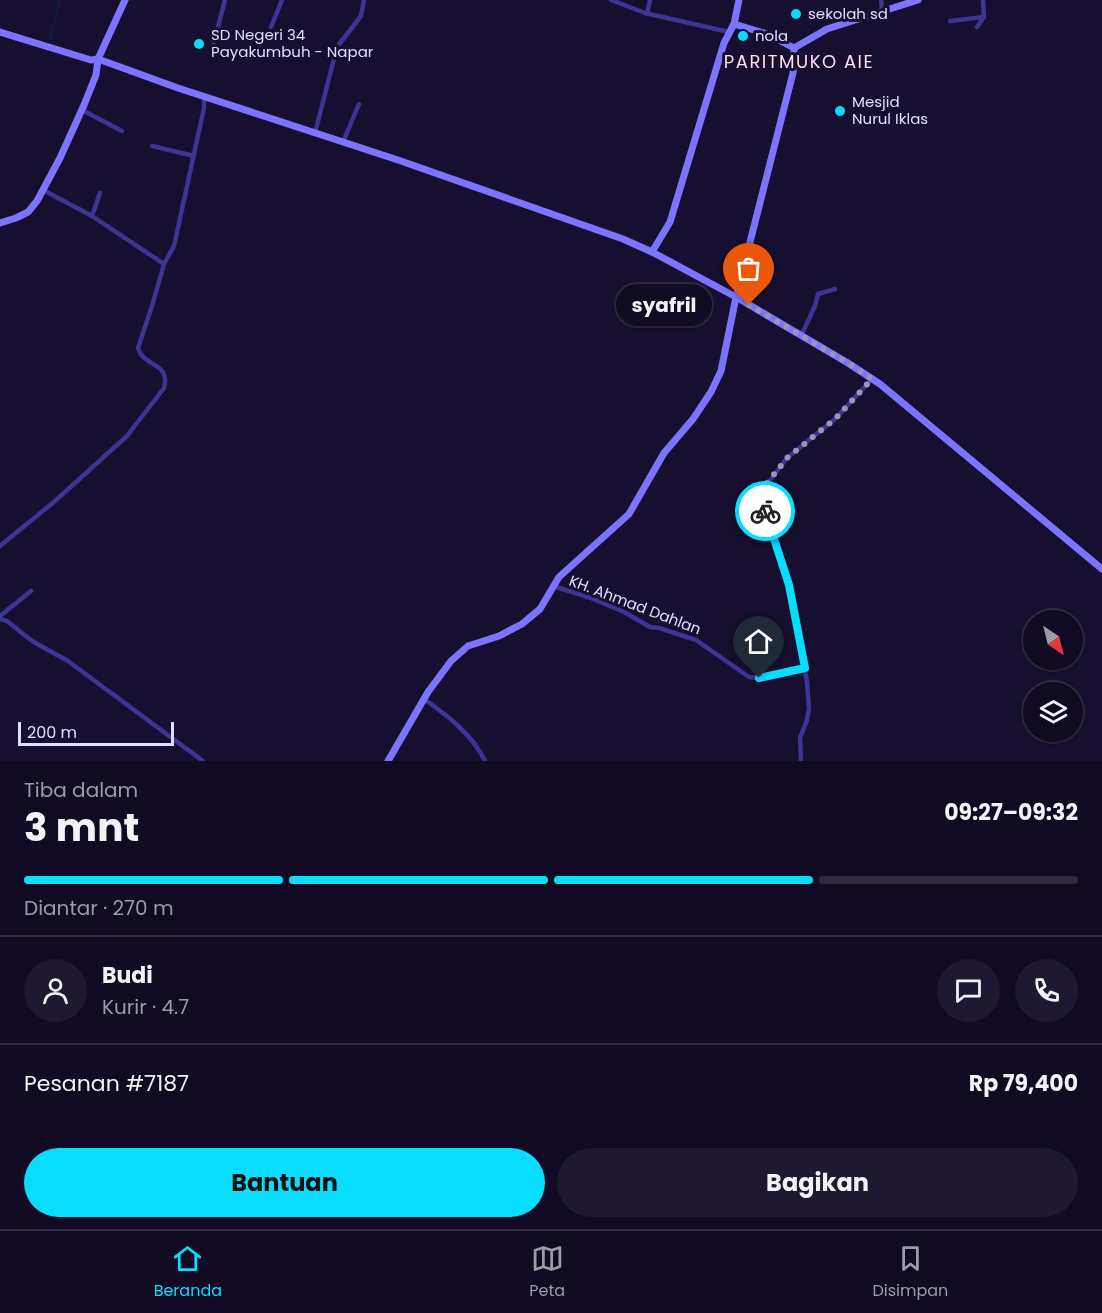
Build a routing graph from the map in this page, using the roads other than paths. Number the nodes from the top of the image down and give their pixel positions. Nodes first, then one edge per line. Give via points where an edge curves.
1 (125, 0) edge
2 (225, 0) edge
3 (282, 0) edge
4 (364, 0) edge
5 (611, 0) edge
6 (650, 0) edge
7 (739, 0) edge
8 (881, 0) edge
9 (918, 0) edge
10 (983, 0) edge
11 (882, 10) junction
12 (647, 14) junction
13 (984, 17) junction
14 (950, 21) dead end
15 (734, 24) junction
16 (271, 27) dead end
17 (977, 27) dead end
18 (0, 32) edge
19 (729, 32) junction
20 (213, 46) dead end
21 (795, 48) junction
22 (98, 59) junction
23 (204, 96) junction
24 (359, 104) dead end
25 (82, 110) junction
26 (122, 131) dead end
27 (315, 133) junction
28 (343, 142) junction
29 (152, 146) dead end
30 (194, 156) junction
31 (43, 190) junction
32 (100, 193) dead end
33 (92, 216) junction
34 (0, 223) edge
35 (652, 252) junction
36 (164, 264) junction
37 (835, 289) dead end
38 (736, 297) junction
39 (801, 336) junction
40 (872, 379) junction
41 (0, 546) edge
42 (1102, 569) edge
43 (553, 586) junction
44 (31, 591) dead end
45 (0, 618) edge
46 (805, 668) junction
47 (424, 699) junction
48 (203, 761) edge
49 (388, 761) edge
50 (485, 761) edge
51 (801, 761) edge

1 - 22 street
2 - 20 street
3 - 16 street
4 - 27 street via 361,16 337,47
5 - 12 street
6 - 12 street
7 - 15 street
8 - 11 street
9 - 11 street
10 - 13 street
11 - 21 street via 827,29
12 - 19 street
13 - 14 street
13 - 17 street
15 - 19 street
15 - 21 street
18 - 22 street
19 - 35 street via 670,222
21 - 38 street via 793,73
22 - 23 street
22 - 25 street
23 - 27 street
23 - 30 street
24 - 28 street
25 - 26 street
25 - 31 street
27 - 28 street
28 - 35 street via 577,222
29 - 30 street
30 - 36 street via 174,246
31 - 33 street
31 - 34 street via 28,212
32 - 33 street
33 - 36 street
35 - 38 street
36 - 41 street via 138,348 141,355 164,372 164,388 128,436
37 - 39 street via 818,294
38 - 39 street
38 - 43 street via 721,371 711,392 664,453 628,514
39 - 40 street
40 - 42 street
40 - 46 street via 835,419 787,458 762,491 789,585
43 - 46 street, KH. Ahmad Dahlan via 591,598 650,627 696,640 749,677
43 - 47 street via 540,609 522,624 462,651
44 - 45 street
45 - 48 street via 68,662
46 - 51 street via 809,708 800,738
47 - 49 street
47 - 50 street via 473,741

